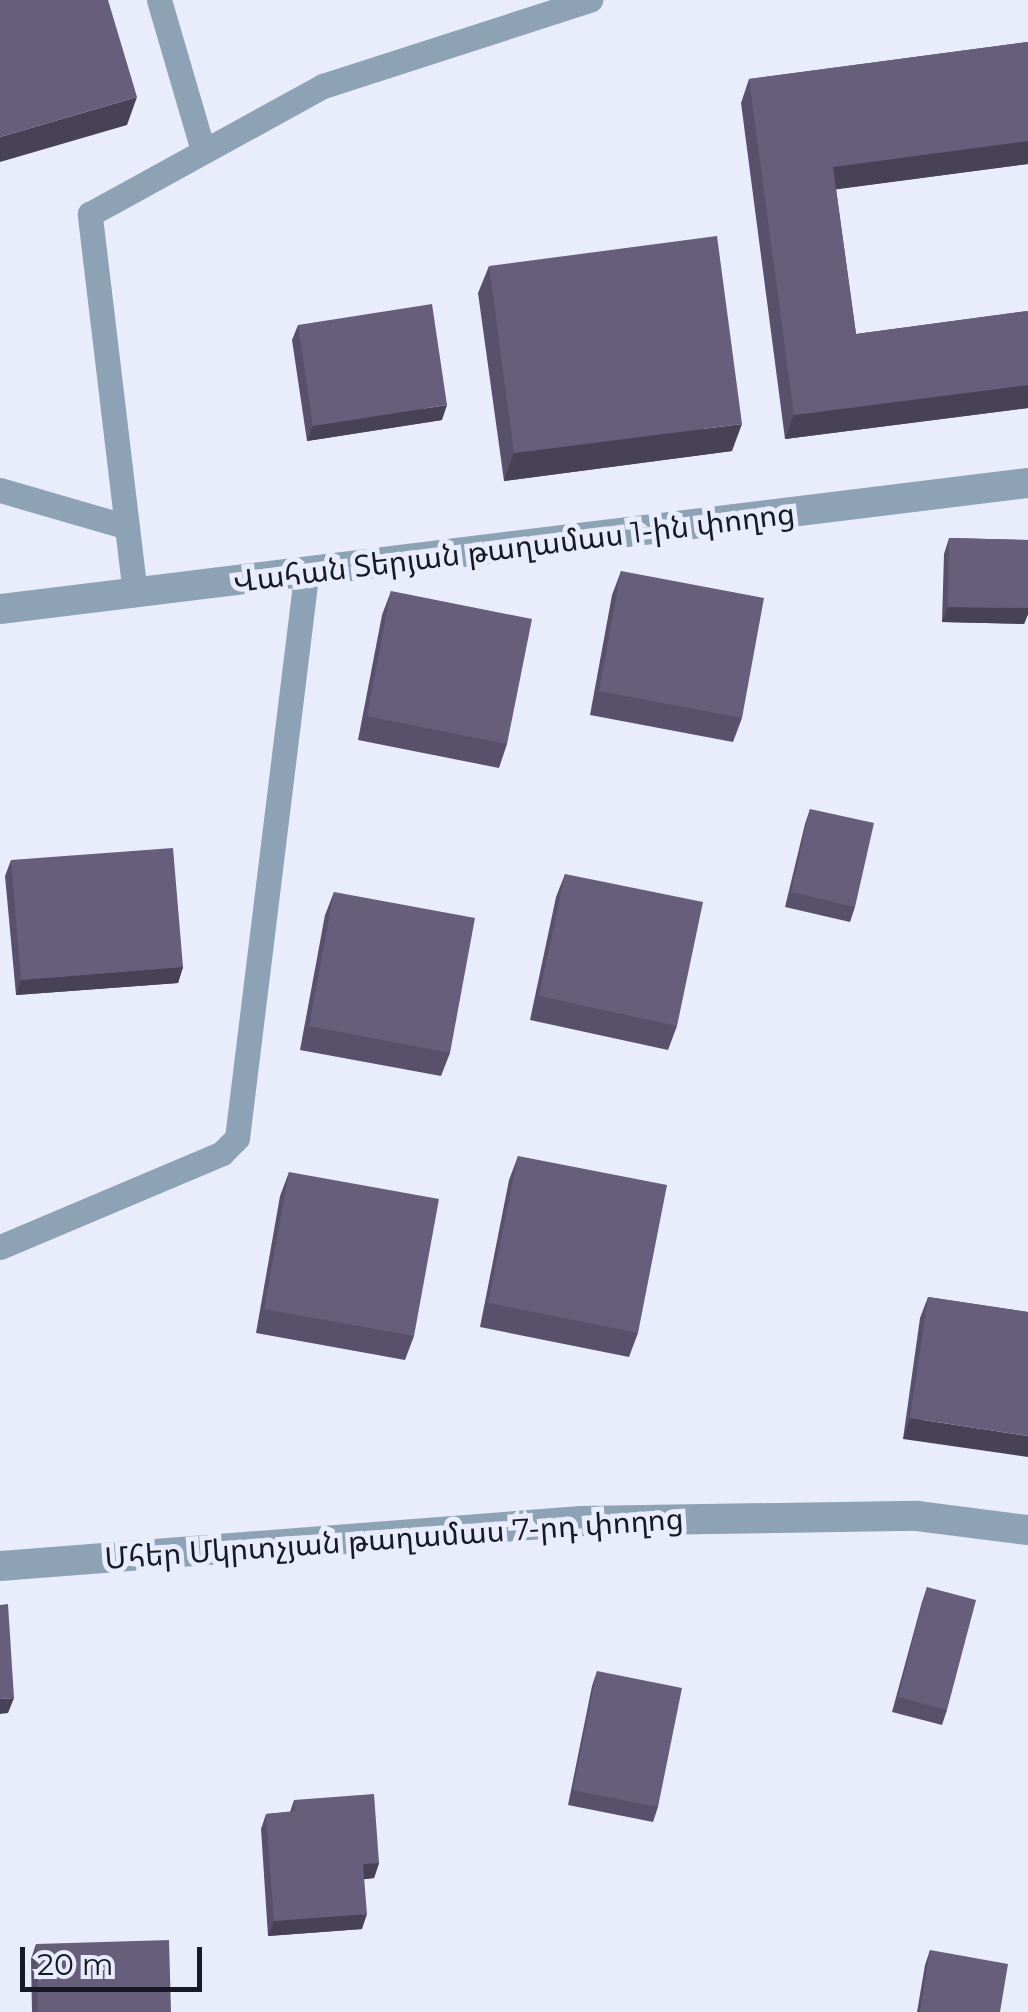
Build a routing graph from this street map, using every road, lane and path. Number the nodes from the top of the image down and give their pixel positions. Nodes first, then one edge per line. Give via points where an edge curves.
1 (159, 0) edge
2 (590, 0) edge
3 (203, 150) junction
4 (1028, 483) edge
5 (0, 490) edge
6 (127, 527) junction
7 (306, 576) junction
8 (135, 594) junction
9 (0, 609) edge
10 (0, 1247) edge
11 (1028, 1530) edge
12 (0, 1566) edge

1 - 3 lane
2 - 3 lane via 322,86
3 - 6 lane via 90,214
4 - 7 street, Վահան Տերյան թաղամաս 1-ին փողոց
5 - 6 lane
6 - 8 lane
7 - 8 street, Վահան Տերյան թաղամաս 1-ին փողոց
7 - 10 lane via 235,1144
8 - 9 street, Վահան Տերյան թաղամաս 1-ին փողոց
11 - 12 street, Մհեր Մկրտչյան թաղամաս 7-րդ փողոց via 918,1516 581,1522

